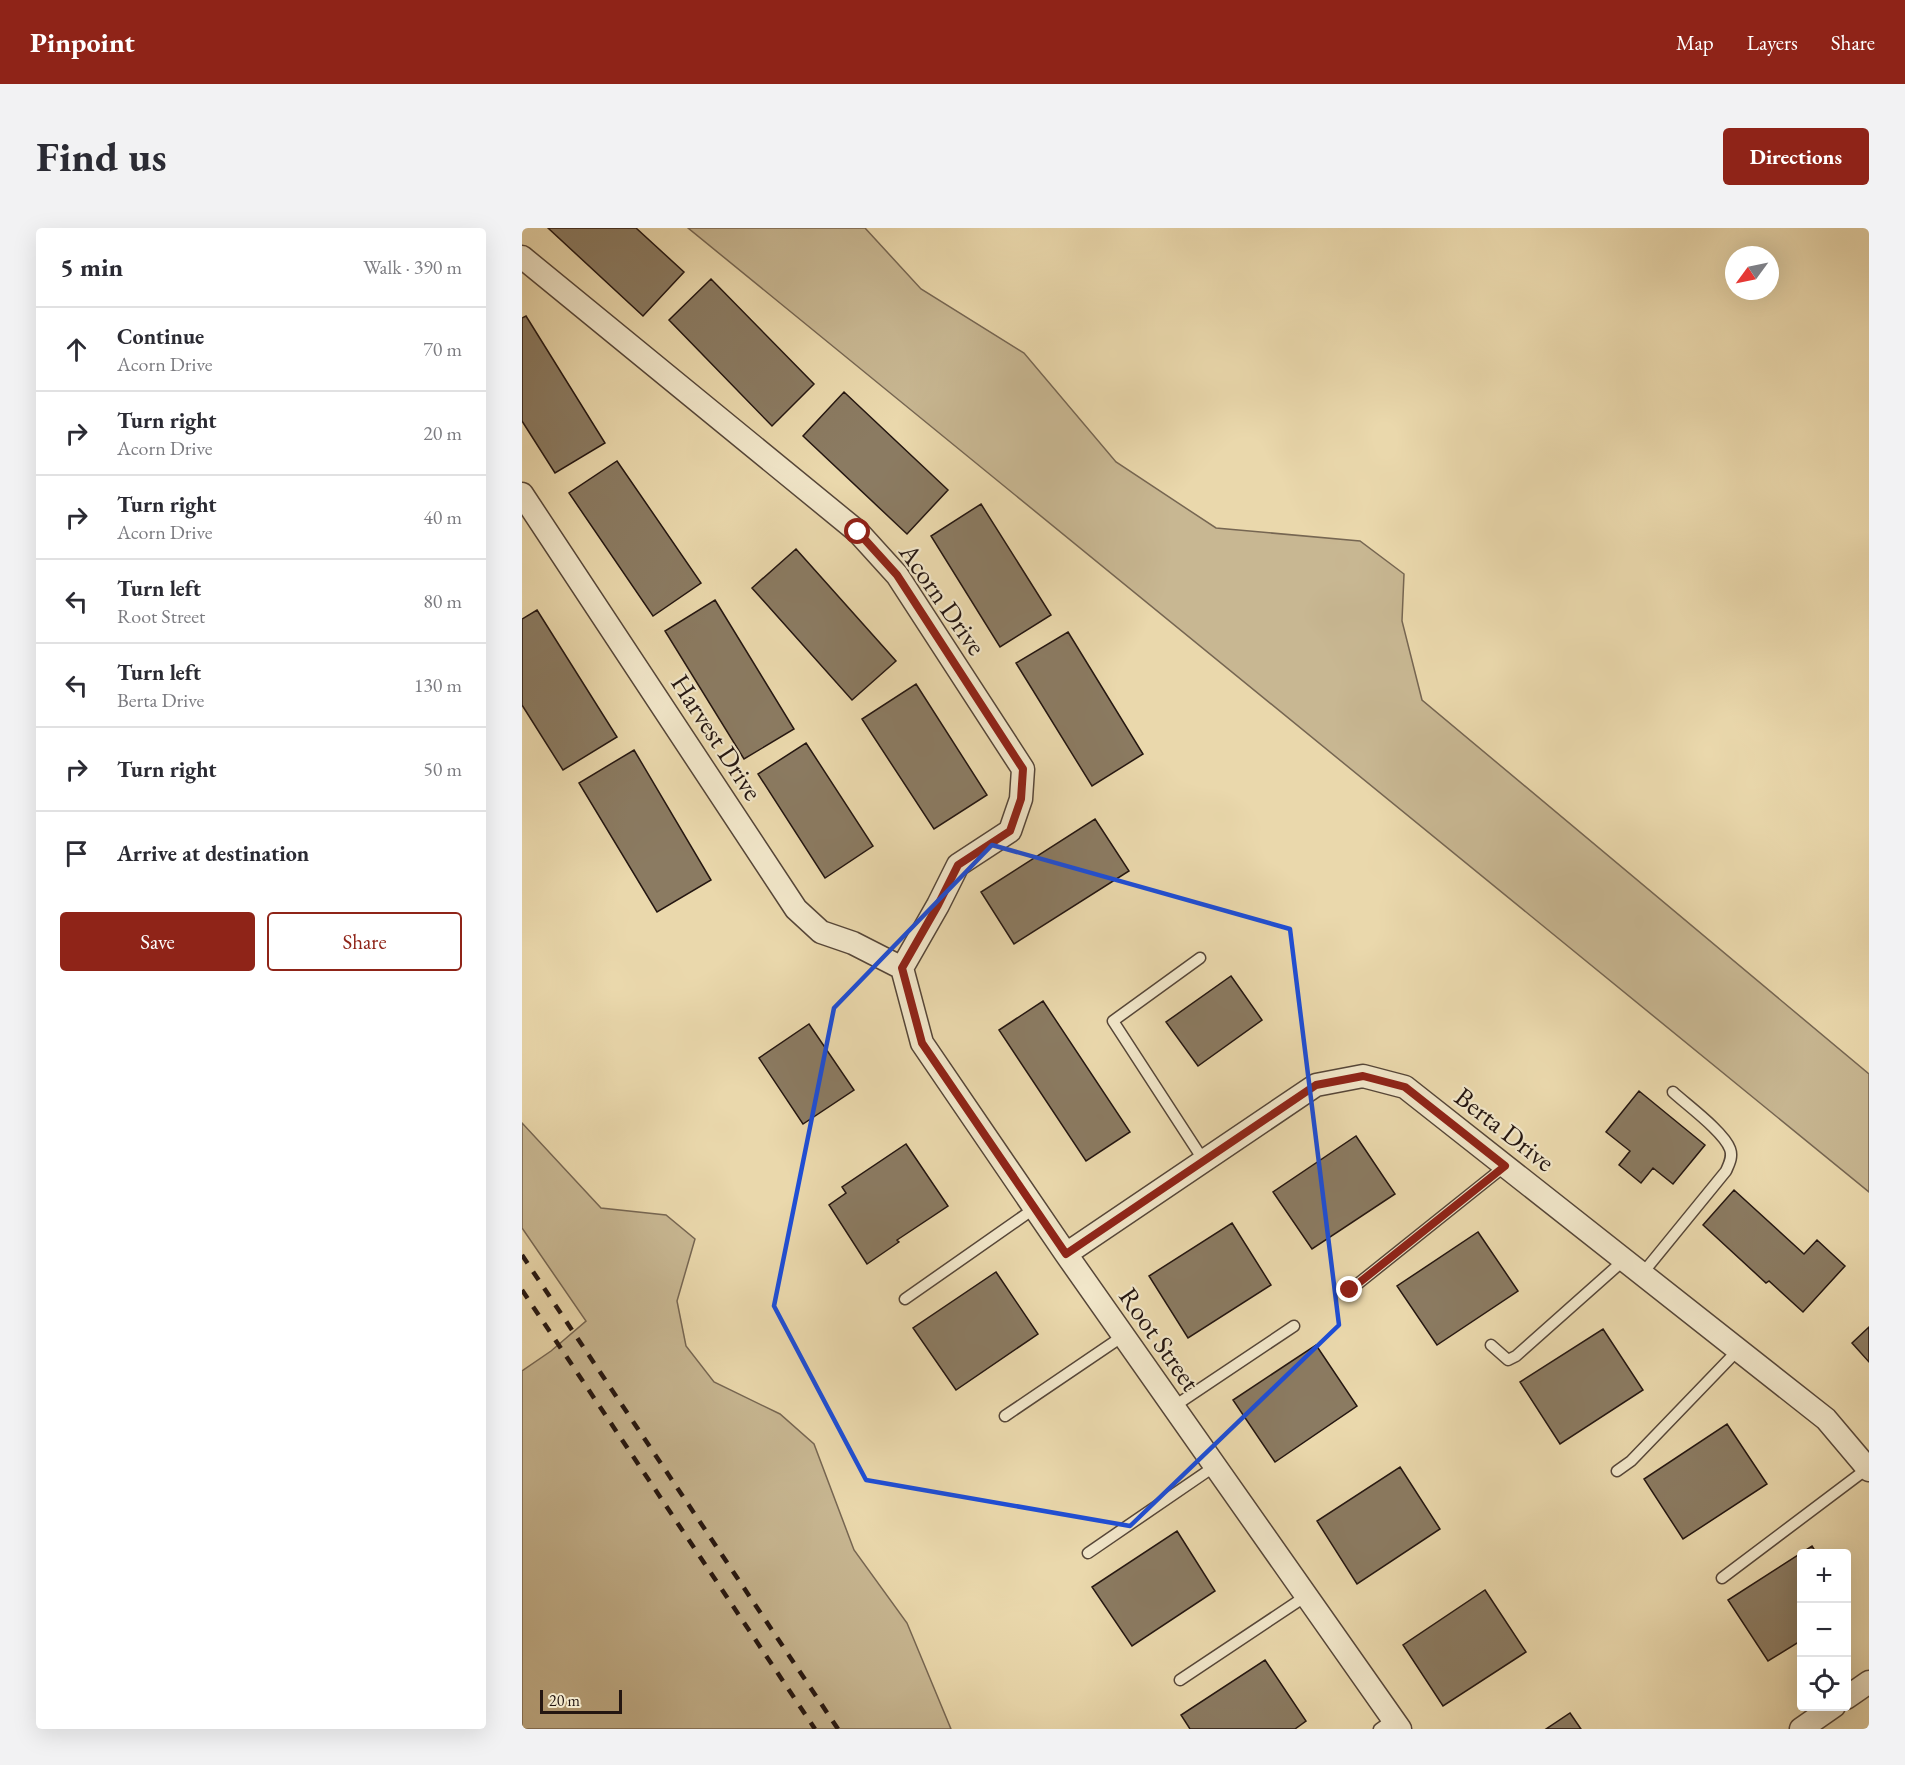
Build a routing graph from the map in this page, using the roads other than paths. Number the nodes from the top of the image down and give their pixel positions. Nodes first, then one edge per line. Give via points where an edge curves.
1 (522, 257) edge
2 (522, 494) edge
3 (1200, 958) dead end
4 (902, 968) junction
5 (1673, 1092) dead end
6 (1204, 1161) junction
7 (1505, 1166) junction
8 (1035, 1208) junction
9 (1066, 1254) junction
10 (1624, 1260) junction
11 (1642, 1274) junction
12 (1350, 1290) dead end
13 (905, 1299) dead end
14 (1294, 1326) dead end
15 (1123, 1336) junction
16 (1491, 1345) dead end
17 (1738, 1350) junction
18 (1173, 1407) junction
19 (1005, 1416) dead end
20 (1215, 1466) junction
21 (1868, 1469) edge
22 (1617, 1471) dead end
23 (1088, 1553) dead end
24 (1722, 1578) dead end
25 (1306, 1596) junction
26 (1180, 1680) dead end
27 (1869, 1682) edge
28 (1851, 1695) edge
29 (1828, 1711) edge
30 (1391, 1726) edge
31 (1801, 1729) edge

1 - 4 street, Acorn Drive via 858,532 897,575 1023,769 1021,799 1010,831 958,865
2 - 4 street, Harvest Drive via 796,909 821,932
3 - 6 lane via 1113,1021
4 - 8 street, Root Street via 922,1043
5 - 11 lane via 1724,1137 1731,1160 1726,1172
6 - 7 street, Berta Drive via 1316,1085 1363,1076 1405,1087
6 - 9 street, Berta Drive
7 - 10 street, Berta Drive
7 - 12 lane
8 - 9 street, Root Street
8 - 13 lane
9 - 15 street, Root Street
10 - 11 street, Berta Drive
10 - 16 lane via 1516,1356 1508,1360
11 - 17 street, Berta Drive
14 - 18 lane
15 - 18 street, Root Street
15 - 19 lane
17 - 21 street, Berta Drive via 1826,1419
17 - 22 lane
18 - 20 street, Root Street
20 - 23 lane
20 - 25 street, Root Street
21 - 24 lane
25 - 26 lane
25 - 30 street, Root Street
27 - 28 street
29 - 31 street

